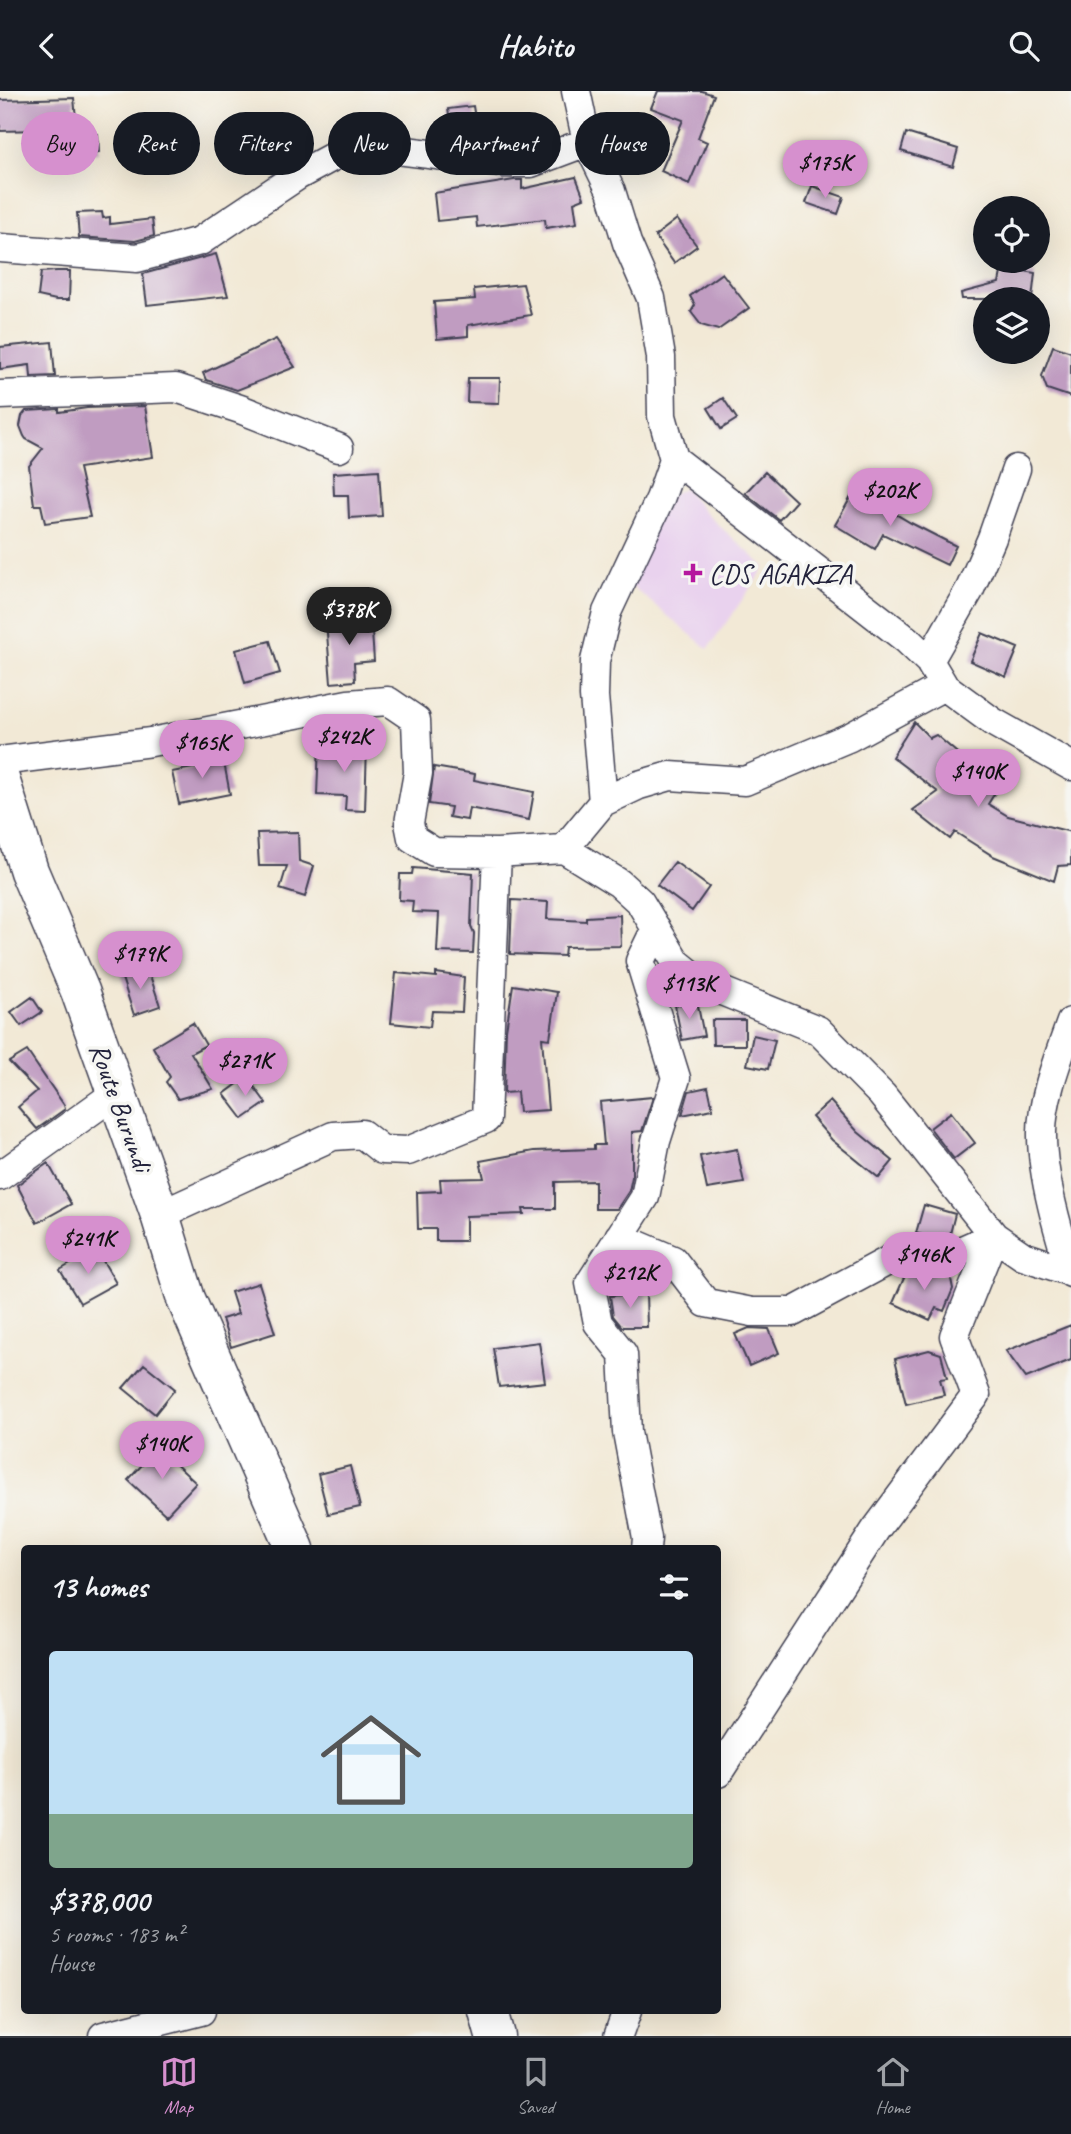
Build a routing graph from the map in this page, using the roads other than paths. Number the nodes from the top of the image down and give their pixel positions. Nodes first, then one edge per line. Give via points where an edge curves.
1 (576, 91) edge
2 (581, 112) edge
3 (575, 146) edge
4 (603, 175) edge
5 (0, 248) edge
6 (0, 395) edge
7 (339, 449) dead end
8 (674, 459) junction
9 (1016, 469) dead end
10 (929, 661) junction
11 (944, 686) junction
12 (0, 761) edge
13 (1071, 766) edge
14 (0, 779) edge
15 (603, 802) junction
16 (564, 849) junction
17 (497, 853) junction
18 (656, 928) junction
19 (1071, 1022) edge
20 (116, 1093) junction
21 (0, 1176) edge
22 (160, 1215) junction
23 (994, 1236) junction
24 (619, 1237) junction
25 (1071, 1273) edge
26 (293, 1545) edge
27 (646, 1545) edge
28 (721, 1768) edge
29 (189, 2014) edge
30 (489, 2014) edge
31 (626, 2014) edge
32 (103, 2036) edge
33 (495, 2036) edge
34 (618, 2036) edge

1 - 2 street
3 - 5 street via 531,163 349,148 297,176 200,241 137,258
4 - 8 street via 651,298 661,357 662,415
6 - 7 street via 176,388
8 - 10 street
8 - 15 street via 607,612 595,661
9 - 10 street via 971,589
10 - 11 street
11 - 13 street via 993,722
11 - 15 street via 850,737 746,781 670,776
12 - 17 street via 388,701 416,720 418,773 409,823 412,838 434,852
14 - 20 main road, Route Burundi via 29,871 80,991
15 - 16 street
16 - 17 street
16 - 18 street via 619,883 640,902
17 - 22 street via 486,1119 408,1151 382,1150 362,1134 334,1136
18 - 23 street via 676,962 702,983 818,1030 882,1095
18 - 24 street via 639,961 676,1078 645,1197
19 - 25 street via 1051,1080 1042,1136 1049,1186
20 - 21 street
20 - 22 main road, Route Burundi
22 - 26 main road, Route Burundi via 186,1299
23 - 24 street via 942,1259 910,1249 793,1312 752,1312 706,1303 673,1260
23 - 25 street via 1023,1256
23 - 28 street via 954,1336 976,1395 876,1529
24 - 27 street via 590,1283 598,1323 623,1354 627,1432
29 - 32 street
30 - 33 main road
31 - 34 street

